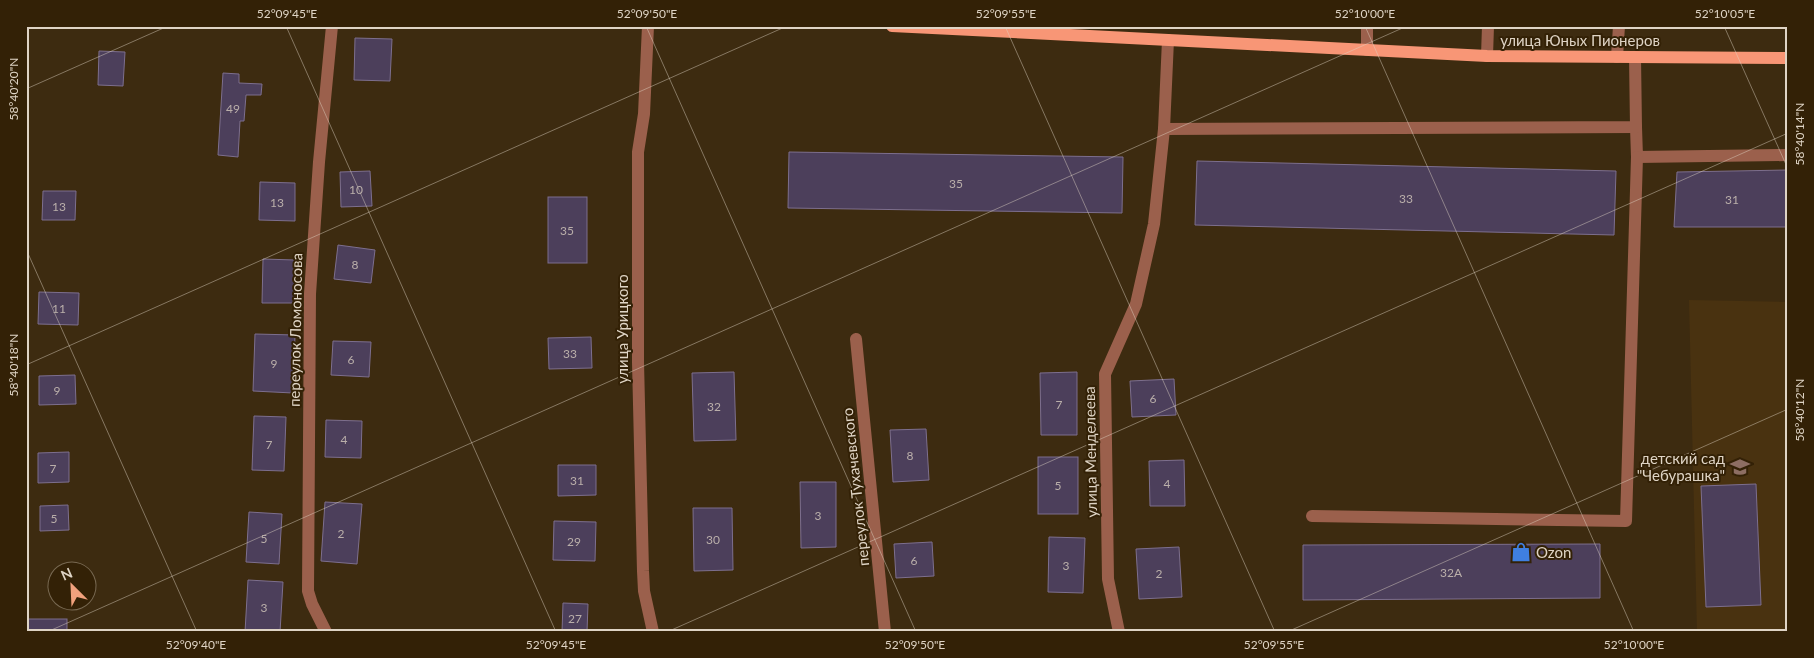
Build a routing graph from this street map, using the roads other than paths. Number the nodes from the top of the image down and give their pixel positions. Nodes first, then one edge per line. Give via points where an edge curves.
1 (332, 26) edge
2 (648, 26) edge
3 (892, 26) edge
4 (1367, 26) edge
5 (1488, 26) edge
6 (1619, 26) edge
7 (1168, 40) junction
8 (1367, 50) junction
9 (1487, 56) junction
10 (1617, 57) junction
11 (1635, 57) junction
12 (1788, 58) edge
13 (1636, 127) junction
14 (1164, 129) junction
15 (1788, 155) edge
16 (1637, 157) junction
17 (856, 339) dead end
18 (1312, 516) dead end
19 (326, 632) edge
20 (653, 632) edge
21 (885, 632) edge
22 (1119, 632) edge

1 - 19 street, переулок Ломоносова via 310,294 308,591
2 - 20 street, улица Урицкого via 644,114 638,152 638,362 644,591
3 - 7 main road, улица Юных Пионеров
4 - 8 street
5 - 9 street
6 - 10 street
7 - 8 main road, улица Юных Пионеров
7 - 14 street, улица Менделеева
8 - 9 main road, улица Юных Пионеров
9 - 10 main road, улица Юных Пионеров
10 - 11 main road, улица Юных Пионеров
11 - 12 main road, улица Юных Пионеров
11 - 13 street
13 - 14 street
13 - 16 street
14 - 22 street, улица Менделеева via 1154,224 1136,304 1105,374 1108,579
15 - 16 street
16 - 18 street via 1626,521
17 - 21 street, переулок Тухачевского

